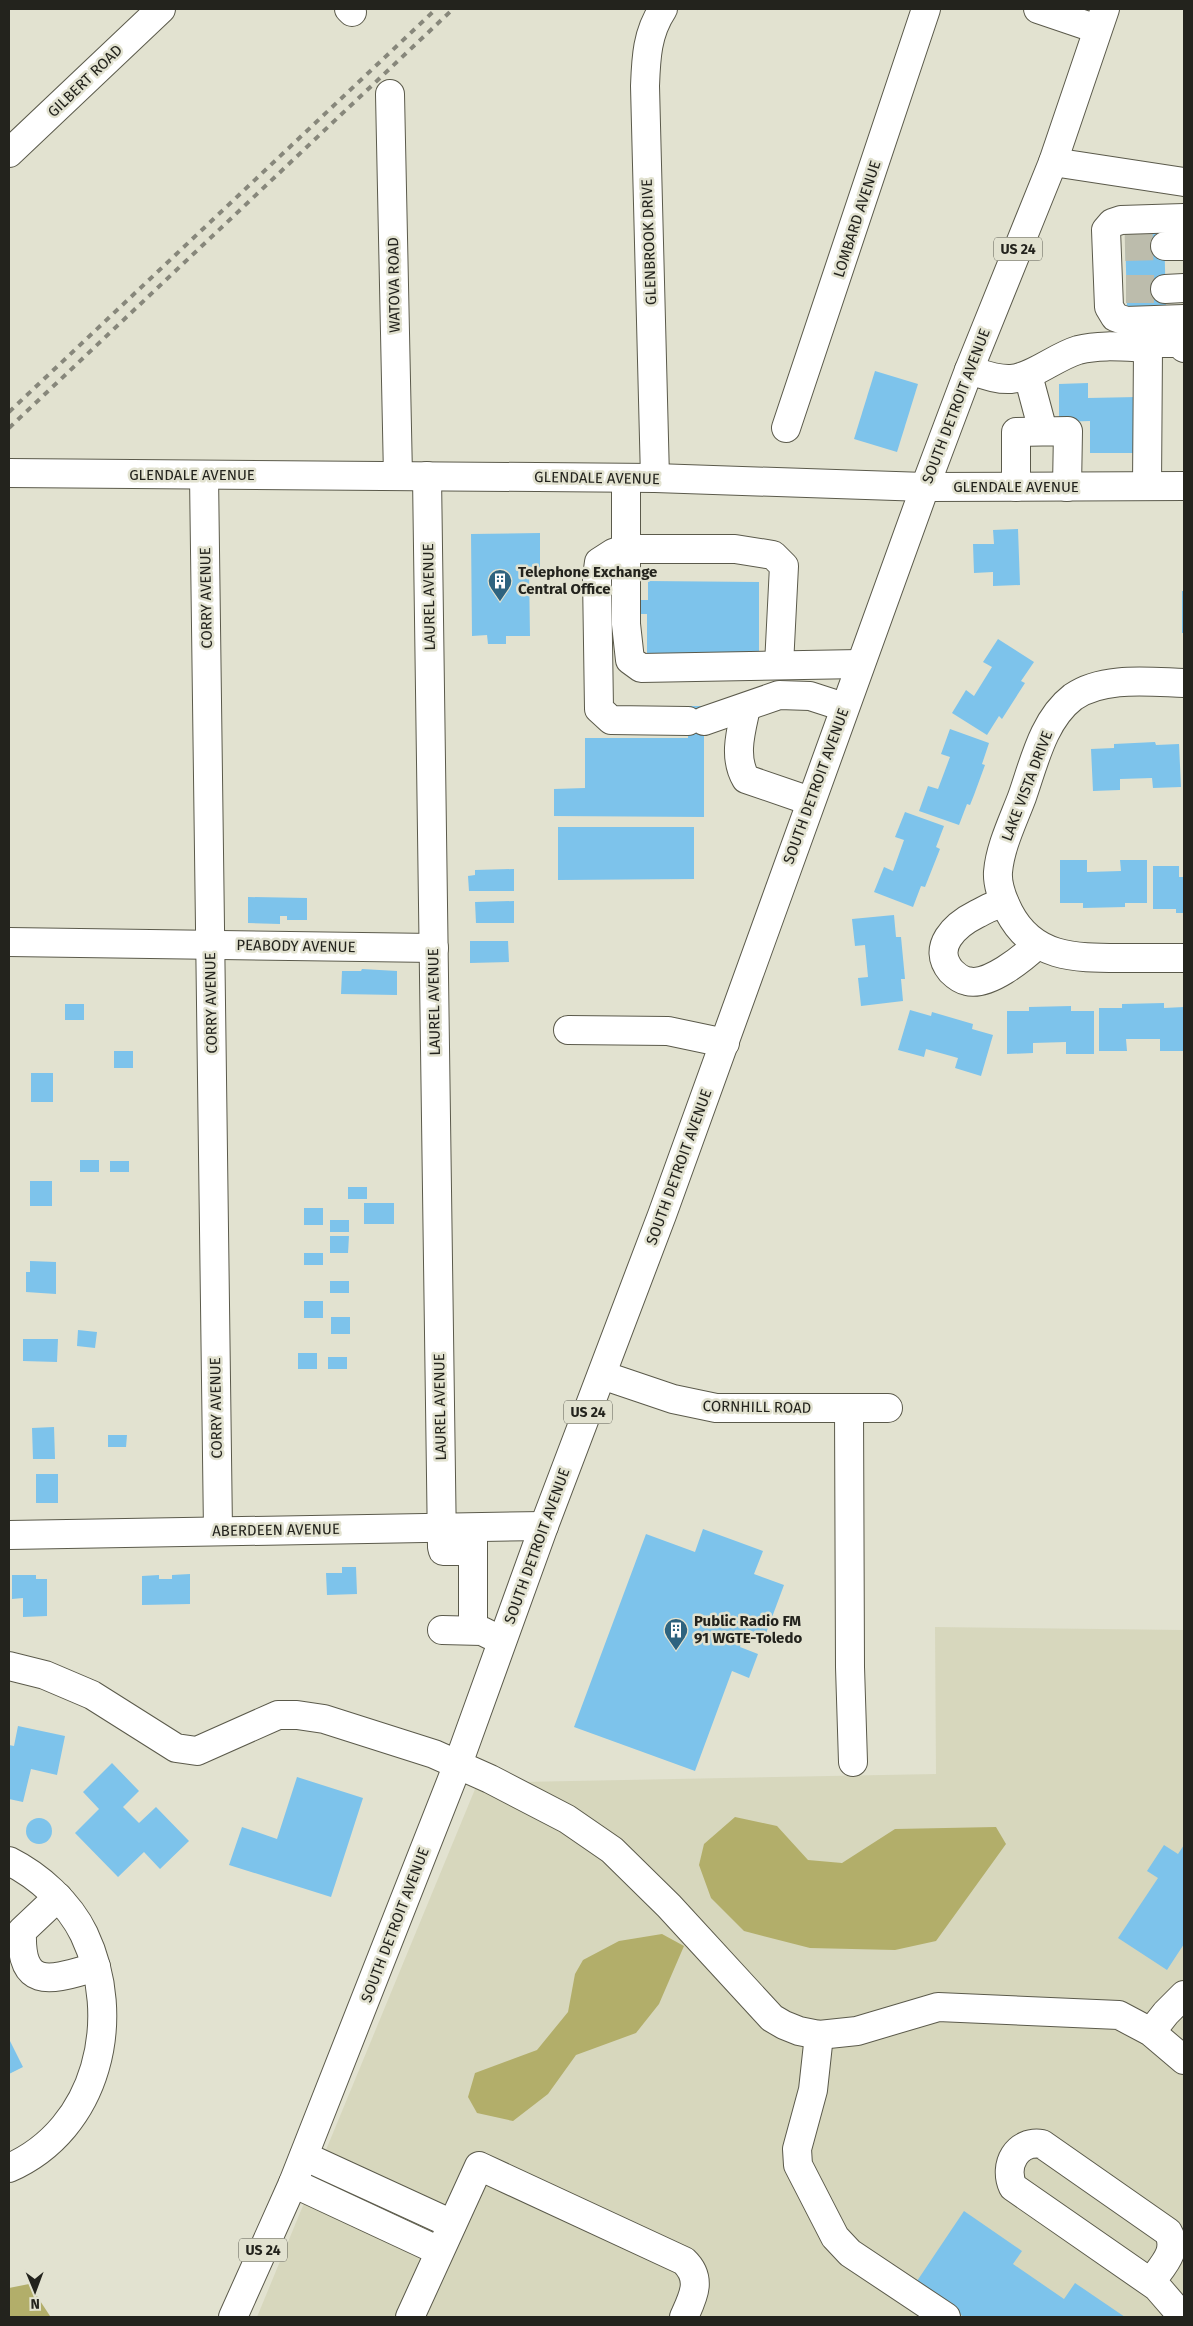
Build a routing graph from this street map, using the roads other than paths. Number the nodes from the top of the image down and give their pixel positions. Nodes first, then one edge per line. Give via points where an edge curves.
1 (161, 9) edge
2 (663, 9) edge
3 (926, 9) edge
4 (1038, 9) edge
5 (1101, 19) edge
6 (390, 94) dead end
7 (9, 153) edge
8 (1053, 162) junction
9 (1184, 182) edge
10 (1184, 218) edge
11 (1184, 319) edge
12 (1148, 348) junction
13 (1184, 348) edge
14 (969, 370) junction
15 (1028, 375) junction
16 (786, 428) dead end
17 (1043, 431) junction
18 (9, 473) edge
19 (204, 475) junction
20 (398, 476) junction
21 (427, 476) junction
22 (626, 478) junction
23 (655, 478) junction
24 (1067, 486) junction
25 (1147, 486) junction
26 (1184, 486) edge
27 (925, 487) junction
28 (1016, 487) junction
29 (625, 549) junction
30 (860, 664) junction
31 (779, 665) junction
32 (1184, 682) edge
33 (844, 707) junction
34 (746, 708) junction
35 (810, 802) junction
36 (1005, 904) junction
37 (9, 942) edge
38 (210, 945) junction
39 (434, 948) junction
40 (1046, 949) junction
41 (1184, 958) edge
42 (568, 1030) dead end
43 (725, 1043) junction
44 (602, 1375) junction
45 (849, 1408) junction
46 (888, 1408) dead end
47 (544, 1526) junction
48 (442, 1528) junction
49 (218, 1531) junction
50 (9, 1535) edge
51 (473, 1539) junction
52 (442, 1630) dead end
53 (473, 1630) junction
54 (503, 1640) junction
55 (9, 1666) edge
56 (853, 1762) dead end
57 (458, 1764) junction
58 (9, 1861) edge
59 (58, 1897) junction
60 (96, 1967) junction
61 (1184, 1995) edge
62 (1151, 2032) junction
63 (819, 2035) junction
64 (1184, 2060) edge
65 (304, 2156) junction
66 (9, 2168) edge
67 (293, 2183) junction
68 (452, 2224) junction
69 (439, 2251) junction
70 (1150, 2282) junction
71 (233, 2317) edge
72 (410, 2317) edge
73 (684, 2317) edge
74 (946, 2317) edge
75 (1183, 2317) edge

1 - 7 street, GILBERT ROAD
2 - 23 street, GLENBROOK DRIVE via 650,32 645,86
3 - 16 street, LOMBARD AVENUE
4 - 5 street
5 - 8 street, SOUTH DETROIT AVENUE / US 24
6 - 20 street, WATOVA ROAD
8 - 9 street
8 - 14 street, SOUTH DETROIT AVENUE / US 24
10 - 11 street via 1121,220 1106,230 1116,247 1117,290 1109,307 1115,317 1126,321
12 - 13 street via 1155,343 1182,343
12 - 15 street via 1080,349
12 - 25 street
14 - 15 street via 995,378
14 - 27 street, SOUTH DETROIT AVENUE / US 24
15 - 17 street
17 - 24 street via 1068,431
17 - 28 street via 1016,432
18 - 19 street, GLENDALE AVENUE
19 - 20 street, GLENDALE AVENUE
19 - 38 street, CORRY AVENUE
20 - 21 street, GLENDALE AVENUE
21 - 22 street, GLENDALE AVENUE
21 - 39 street, LAUREL AVENUE
22 - 23 street, GLENDALE AVENUE
22 - 29 street
23 - 27 street, GLENDALE AVENUE
24 - 25 street, GLENDALE AVENUE
24 - 28 street, GLENDALE AVENUE
25 - 26 street, GLENDALE AVENUE
27 - 28 street, GLENDALE AVENUE
27 - 30 street, SOUTH DETROIT AVENUE / US 24
29 - 31 street via 735,549 773,556 784,566
29 - 31 street via 630,660 641,668
29 - 34 street via 605,557 597,567 599,709 611,720 696,721
30 - 31 street
30 - 33 street, SOUTH DETROIT AVENUE / US 24
32 - 36 street, LAKE VISTA DRIVE via 1102,686 1074,697 1062,707 1044,736 1000,858 999,887
33 - 34 street via 797,695 780,695
33 - 35 street, SOUTH DETROIT AVENUE / US 24
34 - 35 street via 739,756 746,779
35 - 43 street, SOUTH DETROIT AVENUE / US 24
36 - 40 street, LAKE VISTA DRIVE via 1024,934
36 - 40 street via 989,908 957,926 946,940 943,949 946,965 956,976 967,982 982,980
37 - 38 street, PEABODY AVENUE
38 - 39 street, PEABODY AVENUE
38 - 49 street, CORRY AVENUE
39 - 48 street, LAUREL AVENUE
40 - 41 street via 1079,958
42 - 43 street via 668,1031
43 - 44 street, SOUTH DETROIT AVENUE / US 24
44 - 45 street, CORNHILL ROAD via 673,1399 716,1408
44 - 47 street, SOUTH DETROIT AVENUE / US 24
45 - 46 street, CORNHILL ROAD
45 - 56 street
47 - 51 street, ABERDEEN AVENUE
47 - 54 street, SOUTH DETROIT AVENUE / US 24
48 - 49 street, ABERDEEN AVENUE
48 - 51 street, ABERDEEN AVENUE
49 - 50 street, ABERDEEN AVENUE
51 - 53 street
52 - 53 street
53 - 54 street
54 - 57 street, SOUTH DETROIT AVENUE / US 24
55 - 57 street via 45,1675 92,1695 176,1748 197,1751 278,1715 297,1715 324,1720
57 - 63 street via 594,1836 669,1906 772,2018 799,2031
57 - 65 street, SOUTH DETROIT AVENUE / US 24
58 - 59 street via 34,1876
59 - 60 street via 84,1934
59 - 60 street via 22,1931 22,1952 29,1968 39,1978 57,1978
60 - 66 street via 104,2008 103,2027 96,2065 84,2100 64,2126 36,2152
61 - 62 street
62 - 63 street via 1119,2014 938,2007 857,2030
62 - 64 street
63 - 74 street via 813,2090 797,2149 798,2165 835,2238 850,2253
65 - 67 street, SOUTH DETROIT AVENUE / US 24
65 - 68 street
67 - 69 street
67 - 71 street, SOUTH DETROIT AVENUE / US 24
68 - 69 street
68 - 73 street via 479,2166 684,2261 693,2271 696,2282
69 - 72 street
70 - 70 street via 1013,2187 1008,2176 1009,2165 1022,2147 1030,2142 1042,2144 1168,2232 1173,2240 1172,2252
70 - 75 street

